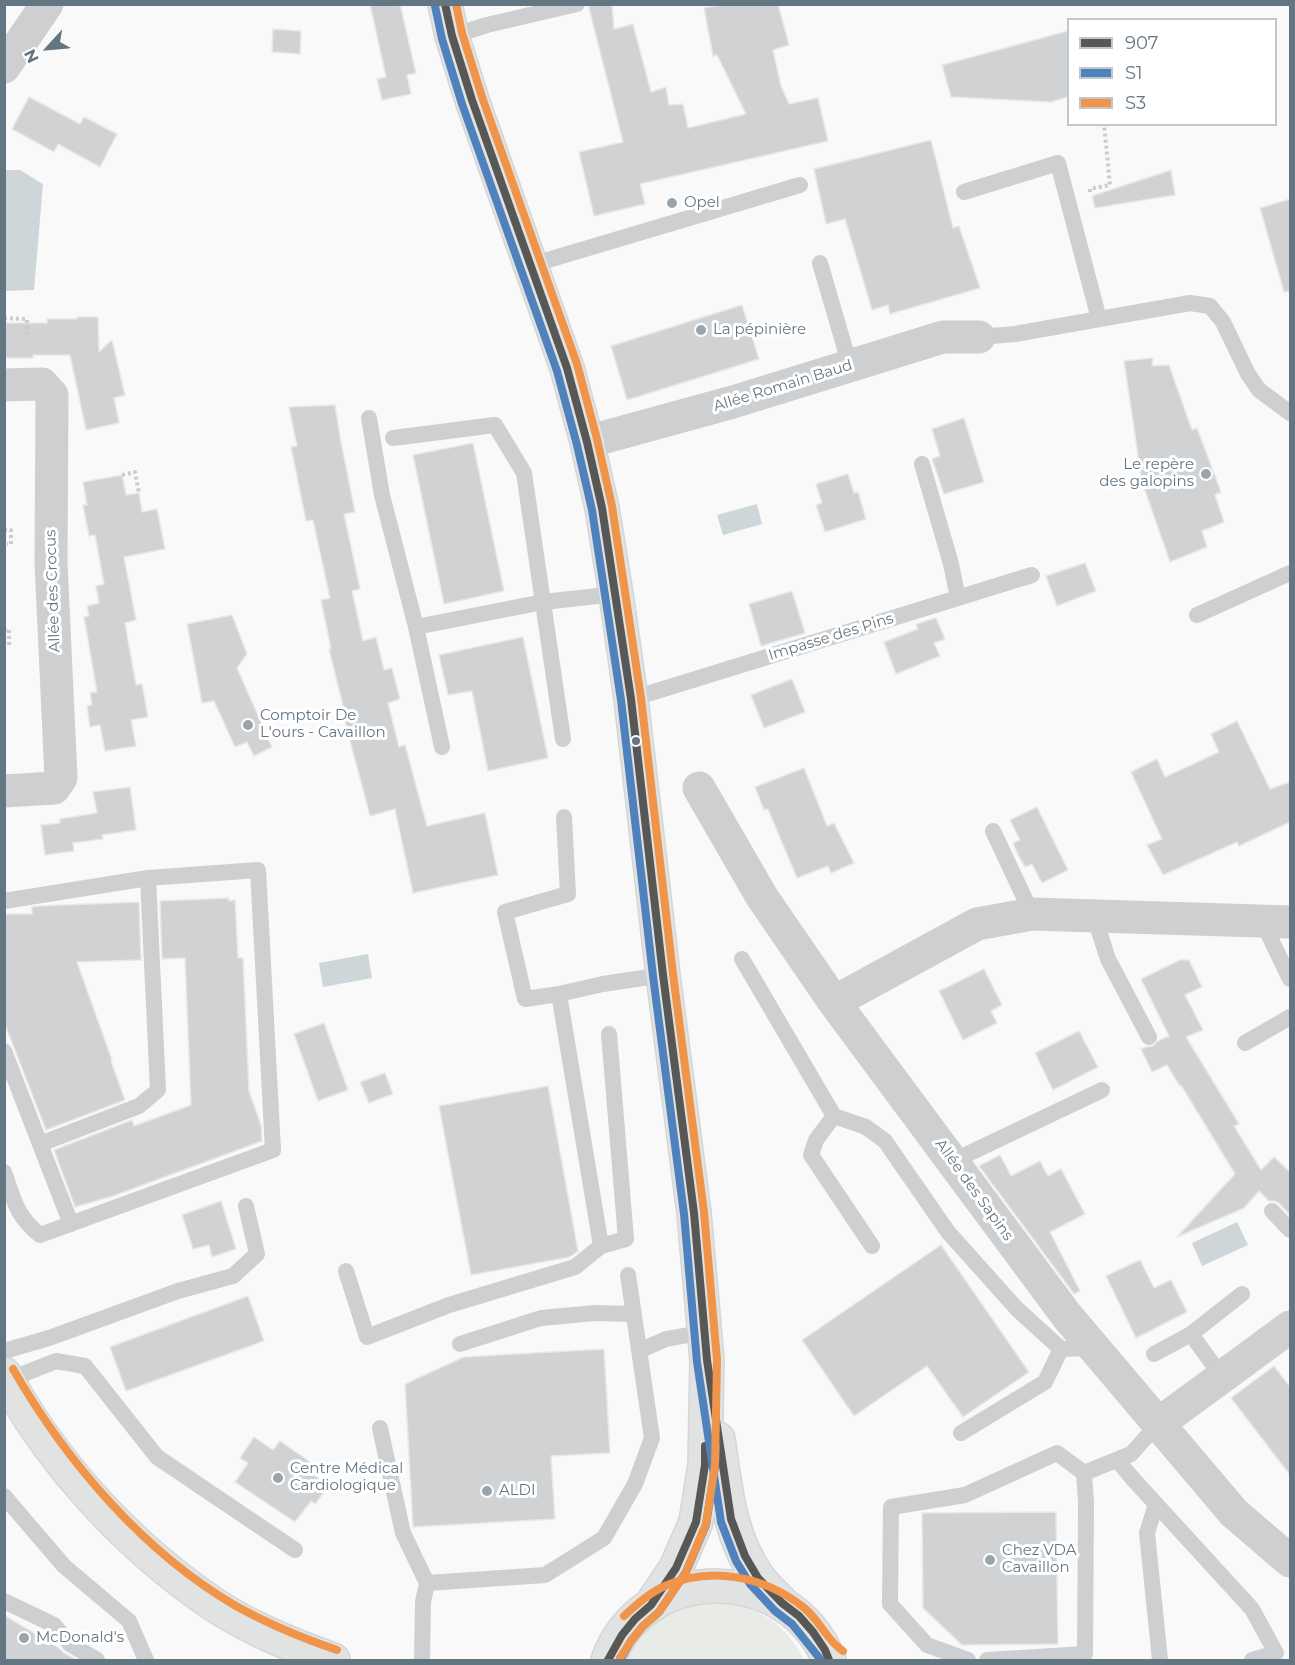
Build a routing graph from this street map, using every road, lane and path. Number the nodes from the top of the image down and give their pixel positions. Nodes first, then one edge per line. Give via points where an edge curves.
1 (47, 4) edge
2 (445, 4) edge
3 (577, 4) edge
4 (452, 36) junction
5 (4, 67) edge
6 (1104, 126) edge
7 (800, 185) dead end
8 (964, 192) dead end
9 (1092, 200) dead end
10 (820, 263) dead end
11 (531, 266) junction
12 (4, 318) edge
13 (1099, 319) junction
14 (27, 335) dead end
15 (979, 338) joint
16 (850, 366) junction
17 (4, 385) edge
18 (1290, 413) edge
19 (369, 418) dead end
20 (393, 438) dead end
21 (587, 442) junction
22 (922, 464) dead end
23 (122, 475) dead end
24 (138, 493) dead end
25 (4, 530) edge
26 (7, 544) dead end
27 (1290, 573) edge
28 (1032, 575) dead end
29 (616, 594) junction
30 (958, 598) junction
31 (543, 602) junction
32 (1197, 615) dead end
33 (416, 627) junction
34 (4, 630) edge
35 (9, 647) dead end
36 (631, 699) junction
37 (563, 739) dead end
38 (442, 747) dead end
39 (699, 788) dead end
40 (4, 790) edge
41 (564, 817) dead end
42 (993, 831) dead end
43 (148, 878) junction
44 (4, 901) edge
45 (1032, 914) junction
46 (1094, 916) junction
47 (1276, 922) edge
48 (742, 959) dead end
49 (663, 975) junction
50 (1290, 979) edge
51 (559, 994) junction
52 (834, 1002) junction
53 (1290, 1017) edge
54 (609, 1034) dead end
55 (1149, 1037) dead end
56 (1245, 1043) dead end
57 (4, 1051) edge
58 (1102, 1090) dead end
59 (834, 1116) junction
60 (40, 1144) junction
61 (952, 1161) junction
62 (4, 1172) edge
63 (246, 1206) dead end
64 (1272, 1211) dead end
65 (71, 1224) junction
66 (1290, 1230) edge
67 (601, 1246) junction
68 (872, 1246) dead end
69 (346, 1271) dead end
70 (628, 1275) dead end
71 (1242, 1294) dead end
72 (634, 1314) junction
73 (1290, 1327) edge
74 (1191, 1334) junction
75 (460, 1344) dead end
76 (706, 1346) junction
77 (1094, 1348) junction
78 (1061, 1349) junction
79 (639, 1351) junction
80 (1154, 1354) dead end
81 (6, 1368) edge
82 (1222, 1377) junction
83 (1158, 1424) junction
84 (380, 1428) dead end
85 (961, 1432) dead end
86 (1117, 1460) junction
87 (1084, 1473) junction
88 (4, 1496) edge
89 (1156, 1504) junction
90 (295, 1550) dead end
91 (1289, 1558) edge
92 (427, 1583) junction
93 (4, 1601) edge
94 (782, 1604) junction
95 (651, 1605) junction
96 (830, 1657) edge
97 (604, 1658) edge
98 (98, 1660) edge
99 (146, 1660) edge
100 (333, 1660) edge
101 (422, 1660) edge
102 (968, 1660) edge
103 (987, 1660) edge
104 (1160, 1660) edge
105 (1252, 1660) edge

1 - 5 street
2 - 4 main road
3 - 4 lane
4 - 11 main road
6 - 9 path via 1110,185 1090,189
7 - 11 lane
8 - 13 lane via 1058,163
10 - 16 lane
11 - 21 main road via 567,368
12 - 14 path via 27,319
13 - 15 lane
13 - 18 lane via 1190,303 1210,306 1223,322 1259,390
15 - 16 street, Allée Romain Baud via 943,337
16 - 21 street, Allée Romain Baud
17 - 40 street, Allée des Crocus via 42,384 52,395 51,563 61,778 54,788
19 - 33 lane via 382,495
20 - 31 lane via 495,425 524,473
21 - 29 main road
22 - 30 lane
23 - 24 path via 135,472
25 - 26 path via 11,530 11,544
27 - 32 lane
28 - 30 lane, Impasse des Pins
29 - 31 lane
29 - 36 main road
30 - 36 lane, Impasse des Pins
31 - 33 lane
31 - 37 lane
33 - 38 lane
34 - 35 path via 9,630
36 - 49 main road
39 - 52 street, Allée des Sapins via 762,897
41 - 51 lane via 568,894 505,912 525,999
42 - 45 lane
43 - 44 lane
43 - 60 lane via 158,1090 139,1106
43 - 65 lane via 258,870 273,1149
45 - 46 street
45 - 52 street via 977,924
46 - 47 street
46 - 55 lane via 1108,959
47 - 50 lane
48 - 59 lane
49 - 51 lane
49 - 76 main road via 694,1213
51 - 67 lane
52 - 61 street, Allée des Sapins
53 - 56 lane
54 - 67 lane via 626,1239
57 - 60 lane
58 - 61 lane
59 - 68 lane via 816,1140 811,1155
59 - 78 lane via 866,1128 885,1141 948,1232 1017,1309
60 - 65 lane
61 - 77 street, Allée des Sapins
62 - 65 lane via 18,1212 40,1235
63 - 81 lane via 257,1254 233,1276 178,1291 49,1338
64 - 66 lane
67 - 69 lane via 575,1267 449,1305 367,1337
70 - 72 lane
71 - 74 lane
72 - 75 lane via 541,1318
72 - 79 lane
73 - 82 street
74 - 80 lane
74 - 82 lane
76 - 79 lane via 666,1339
76 - 94 main road via 731,1519 758,1578
76 - 95 main road via 705,1465 696,1522 676,1568
77 - 78 lane
77 - 83 street, Allée des Sapins
78 - 85 lane via 1045,1382
79 - 92 lane via 652,1438 635,1484 604,1538 545,1575
81 - 90 lane via 56,1361 85,1366 157,1457
81 - 100 main road via 48,1445 109,1516 164,1566 234,1617
82 - 83 street
83 - 86 lane via 1131,1454
83 - 91 street, Allée des Sapins via 1234,1513
84 - 92 lane via 404,1533
86 - 87 lane
86 - 89 lane
87 - 102 lane via 1057,1453 965,1495 891,1507 890,1604 927,1645
87 - 103 lane via 1085,1654
88 - 99 lane via 64,1566 129,1621
89 - 104 lane via 1147,1533
89 - 105 lane via 1252,1609 1276,1653
92 - 101 lane
93 - 98 lane via 54,1624 70,1644
94 - 95 main road via 762,1593 716,1585 693,1587
94 - 96 main road via 799,1616
95 - 97 main road

